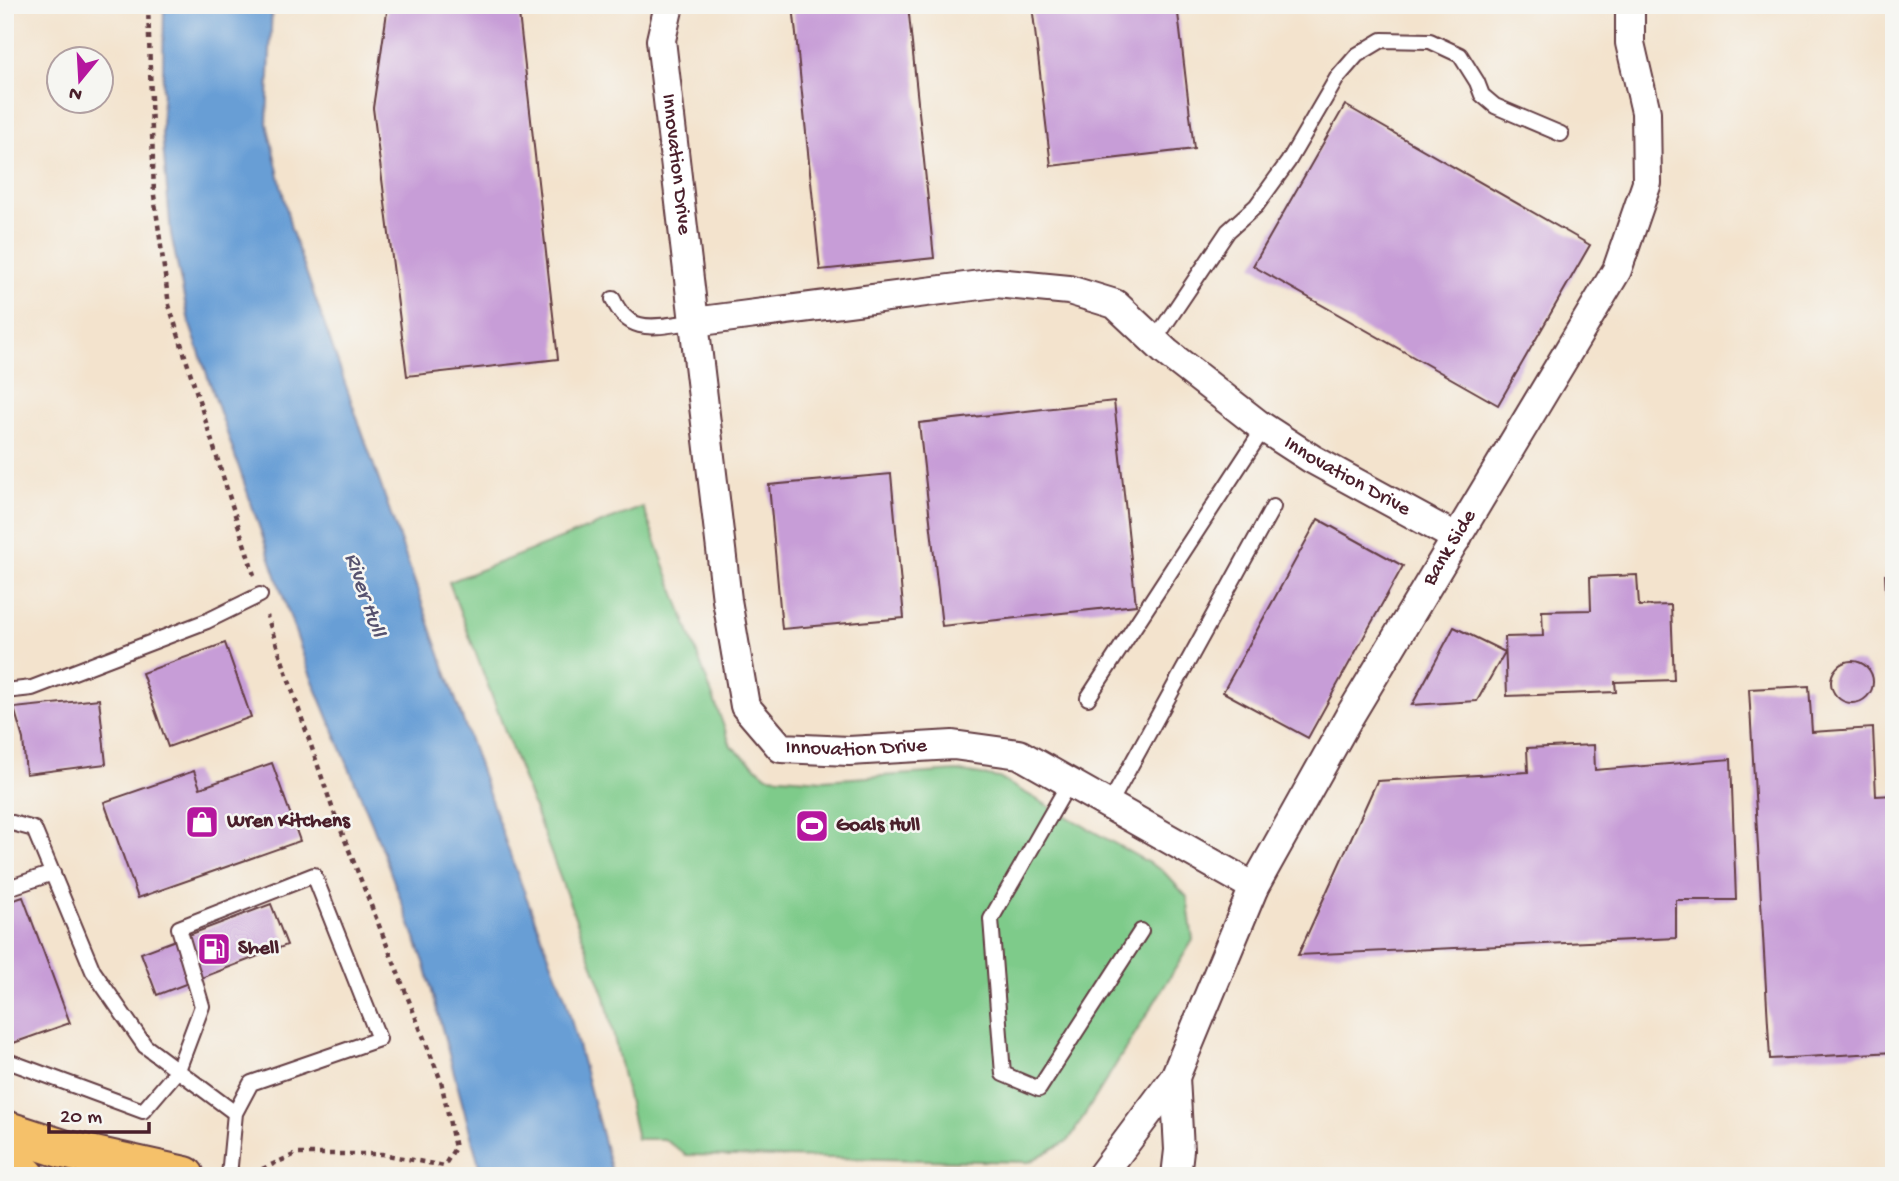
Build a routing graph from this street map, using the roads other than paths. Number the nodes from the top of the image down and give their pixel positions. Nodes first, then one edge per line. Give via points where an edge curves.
1 (669, 5) edge
2 (1630, 5) edge
3 (1561, 134) dead end
4 (613, 299) dead end
5 (694, 322) junction
6 (1154, 341) junction
7 (1264, 428) junction
8 (1273, 507) dead end
9 (1457, 538) junction
10 (260, 595) road end
11 (5, 691) edge
12 (1088, 698) dead end
13 (1069, 783) junction
14 (1109, 806) junction
15 (5, 821) edge
16 (53, 873) junction
17 (1254, 887) junction
18 (5, 889) edge
19 (1141, 931) dead end
20 (5, 1060) edge
21 (178, 1070) junction
22 (1175, 1077) junction
23 (235, 1113) junction
24 (5, 1130) edge
25 (5, 1169) edge
26 (26, 1176) edge
27 (185, 1176) edge
28 (229, 1176) edge
29 (1101, 1176) edge
30 (1176, 1176) edge

1 - 5 street, Innovation Drive via 662,40
2 - 9 street, Bank Side via 1630,43 1646,112 1647,183 1618,270
3 - 6 lane via 1495,106 1482,95 1460,55 1430,41 1382,40 1357,55 1337,78 1288,162 1256,206 1228,231
4 - 5 lane via 626,321 636,326
5 - 6 street, Innovation Drive via 996,284 1069,290 1115,304
5 - 13 street, Innovation Drive via 727,600 745,706 781,748 849,751 953,745 1019,754
6 - 7 street, Innovation Drive
7 - 9 street, Innovation Drive
7 - 12 lane
8 - 14 lane
9 - 17 street, Bank Side
10 - 11 lane via 206,621 32,688
13 - 14 street, Innovation Drive
13 - 19 lane via 991,919 1003,1074 1039,1089
14 - 17 street, Innovation Drive
15 - 16 lane via 34,829
16 - 18 lane
16 - 21 lane via 93,971 145,1046
17 - 22 street, Bank Side
20 - 21 lane via 143,1111
21 - 23 lane
21 - 23 lane via 202,1006 179,928 314,875 379,1039 251,1083
22 - 29 street, Bank Side
22 - 30 street, Bank Side
23 - 28 lane
24 - 27 main road via 62,1149
25 - 26 main road

